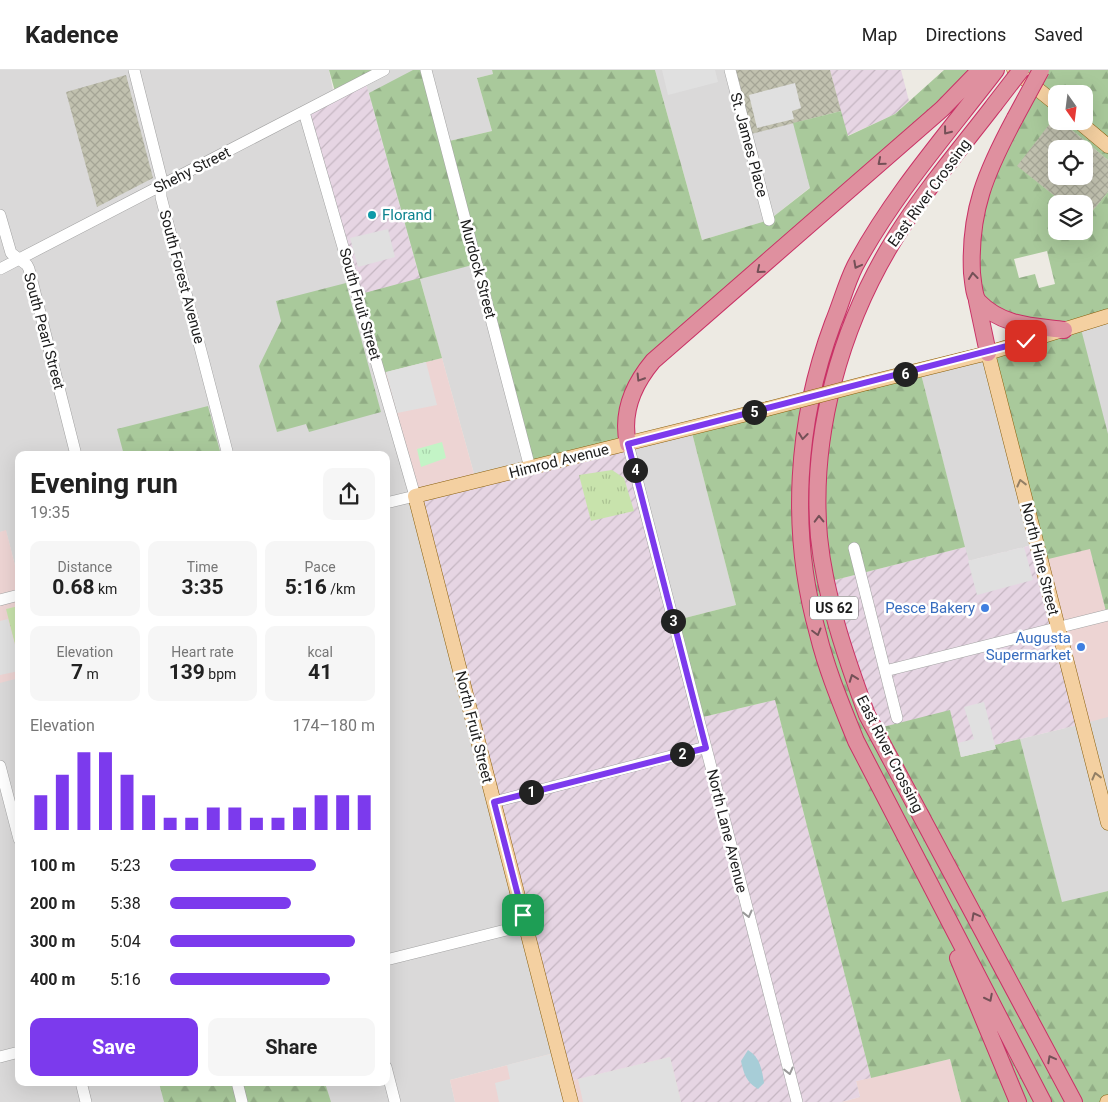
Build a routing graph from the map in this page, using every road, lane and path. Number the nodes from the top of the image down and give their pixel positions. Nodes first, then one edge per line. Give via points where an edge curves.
1 (134, 70) edge
2 (384, 70) edge
3 (426, 70) edge
4 (730, 70) edge
5 (996, 70) edge
6 (1014, 70) edge
7 (1021, 70) edge
8 (1041, 70) edge
9 (976, 82) edge
10 (1048, 98) edge
11 (304, 112) junction
12 (1089, 130) edge
13 (1108, 146) edge
14 (161, 186) junction
15 (0, 215) edge
16 (769, 220) dead end
17 (18, 260) junction
18 (0, 269) edge
19 (977, 301) junction
20 (1108, 316) edge
21 (1064, 330) junction
22 (988, 353) junction
23 (628, 444) junction
24 (75, 451) edge
25 (227, 451) edge
26 (530, 468) junction
27 (415, 496) junction
28 (390, 502) edge
29 (854, 548) dead end
30 (15, 596) edge
31 (0, 600) edge
32 (1108, 615) edge
33 (1058, 628) junction
34 (885, 671) junction
35 (897, 718) dead end
36 (706, 748) junction
37 (0, 766) edge
38 (494, 802) junction
39 (15, 824) edge
40 (1108, 824) edge
41 (910, 846) junction
42 (526, 925) junction
43 (390, 959) edge
44 (15, 1053) edge
45 (0, 1057) edge
46 (390, 1083) edge
47 (82, 1086) edge
48 (238, 1086) edge
49 (86, 1102) edge
50 (242, 1102) edge
51 (395, 1102) edge
52 (571, 1102) edge
53 (797, 1102) edge
54 (1018, 1102) edge
55 (1043, 1102) edge
56 (1074, 1102) edge

1 - 14 street, South Forest Avenue via 161,174
2 - 11 street, Shehy Street
3 - 26 street, Murdock Street
4 - 16 street, St. James Place
5 - 9 highway, East River Crossing / US 62
6 - 10 main road
56 -> 7 highway, East River Crossing / US 62, bridge via 867,715 846,658 819,534 819,475 827,407 846,340 868,289 895,238
19 -> 8 highway, bridge via 972,253 977,206 991,163
9 -> 23 highway via 653,361 641,374 630,398 626,417
9 -> 41 highway, East River Crossing / US 62 via 947,131 887,214 854,268 815,375 803,434 800,477 802,544 817,634 856,741
11 - 14 street, Shehy Street
11 - 27 street, South Fruit Street
12 - 13 main road
14 - 17 street, Shehy Street
14 - 25 street, South Forest Avenue via 161,200
15 - 17 street, South Pearl Street via 11,253
17 - 18 street, Shehy Street
17 - 24 street, South Pearl Street via 29,269
19 - 21 highway via 1008,322
19 - 22 highway
20 - 21 main road, Himrod Avenue
21 - 22 main road, Himrod Avenue
22 - 23 main road, Himrod Avenue, bridge
33 -> 22 main road, North Hine Street
23 - 26 main road, Himrod Avenue
23 - 36 street, North Lane Avenue
26 - 27 main road, Himrod Avenue
27 - 28 street, Himrod Avenue
27 - 38 main road, North Fruit Street
29 - 34 street
30 - 31 street
32 - 33 street
33 - 34 street
40 -> 33 main road, North Hine Street
34 - 35 street
36 - 38 street
36 -> 53 street, North Lane Avenue
37 - 39 street
38 - 42 main road, North Fruit Street
41 - 54 highway
41 -> 55 highway, East River Crossing / US 62
42 - 43 street
42 - 52 main road, North Fruit Street
44 - 45 street
46 - 51 street
47 - 49 street
48 - 50 street

